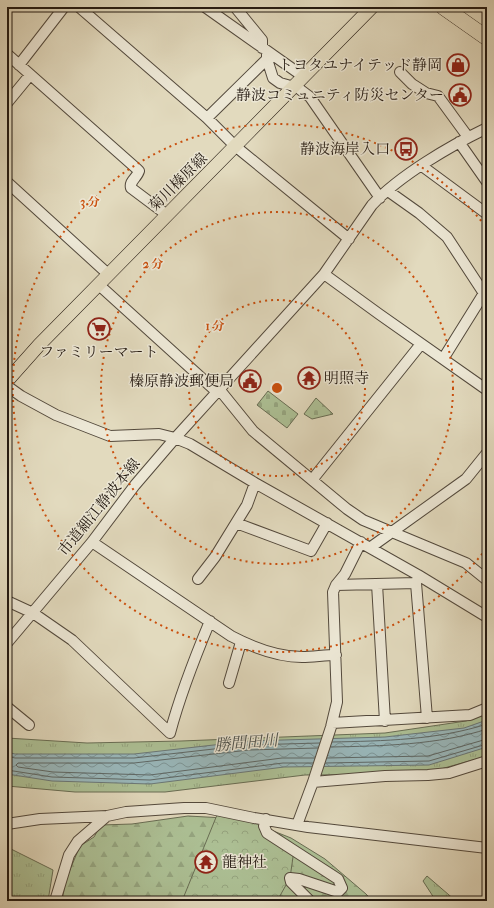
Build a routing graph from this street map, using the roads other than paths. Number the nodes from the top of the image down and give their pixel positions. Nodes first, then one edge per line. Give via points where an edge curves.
1 (64, 7) edge
2 (79, 7) edge
3 (205, 7) edge
4 (235, 7) edge
5 (372, 7) edge
6 (442, 7) edge
7 (487, 38) edge
8 (265, 53) junction
9 (7, 54) edge
10 (19, 65) junction
11 (400, 72) dead end
12 (30, 75) junction
13 (304, 77) junction
14 (294, 86) junction
15 (7, 103) edge
16 (207, 118) junction
17 (487, 128) edge
18 (468, 137) junction
19 (459, 142) junction
20 (235, 146) junction
21 (422, 166) junction
22 (7, 182) edge
23 (487, 182) edge
24 (388, 191) junction
25 (380, 198) junction
26 (487, 214) edge
27 (167, 215) junction
28 (348, 239) junction
29 (108, 274) junction
30 (324, 274) junction
31 (98, 284) junction
32 (486, 293) edge
33 (421, 344) junction
34 (443, 359) junction
35 (7, 381) edge
36 (7, 386) edge
37 (487, 390) edge
38 (218, 391) junction
39 (175, 438) junction
40 (487, 453) edge
41 (312, 480) junction
42 (255, 483) junction
43 (327, 523) junction
44 (236, 524) junction
45 (393, 532) junction
46 (92, 542) junction
47 (361, 542) junction
48 (371, 547) junction
49 (198, 579) dead end
50 (417, 579) junction
51 (487, 580) edge
52 (377, 584) junction
53 (336, 585) junction
54 (7, 601) edge
55 (33, 613) junction
56 (487, 617) edge
57 (210, 621) junction
58 (241, 642) junction
59 (7, 643) edge
60 (336, 655) junction
61 (229, 683) dead end
62 (7, 707) edge
63 (487, 708) edge
64 (427, 718) junction
65 (385, 721) junction
66 (30, 725) dead end
67 (331, 725) junction
68 (487, 761) edge
69 (313, 782) junction
70 (107, 816) junction
71 (266, 819) junction
72 (7, 824) edge
73 (297, 825) junction
74 (487, 848) edge
75 (55, 901) edge
76 (310, 901) edge

1 - 10 street
2 - 16 street
3 - 8 street
4 - 8 street via 262,40
5 - 13 main road, 菊川榛原線
6 - 7 highway
8 - 13 street
8 - 14 street via 270,72 276,81
8 - 16 street
9 - 10 street
10 - 12 street
11 - 18 street via 426,93 438,96
12 - 15 street
12 - 27 street via 137,168 138,175 131,182 131,188
13 - 14 main road, 菊川榛原線
14 - 20 main road, 菊川榛原線
14 - 25 street via 310,96
16 - 20 street
17 - 18 street, 市道細江静波本線
18 - 19 street, 市道細江静波本線
19 - 21 street, 市道細江静波本線
19 - 23 street
20 - 27 main road, 菊川榛原線
20 - 28 street
21 - 24 street, 市道細江静波本線
21 - 26 street
22 - 29 street
24 - 25 street, 市道細江静波本線
24 - 32 street via 447,237
25 - 28 street, 市道細江静波本線
27 - 29 main road, 菊川榛原線
28 - 30 street, 市道細江静波本線
29 - 31 main road, 菊川榛原線
30 - 33 street
30 - 38 street, 市道細江静波本線
31 - 35 main road, 菊川榛原線
31 - 38 street
32 - 34 street
33 - 34 street
33 - 41 street
34 - 37 street
36 - 39 street via 56,415 110,436 159,434
38 - 39 street, 市道細江静波本線
38 - 41 street via 253,431
39 - 42 street via 190,444
39 - 46 street, 市道細江静波本線
40 - 45 street via 466,479
41 - 45 street via 363,520
42 - 43 street
42 - 44 street
43 - 44 street via 311,551
43 - 47 street
44 - 49 street
45 - 48 street
45 - 51 street via 466,563
46 - 55 street, 市道細江静波本線
46 - 57 street
47 - 48 street
47 - 53 street via 345,574
48 - 50 street
50 - 52 street
50 - 56 street
50 - 64 street
52 - 53 street
52 - 65 street
53 - 60 street via 333,592
54 - 55 street
55 - 57 street via 72,640 170,733
55 - 59 street, 市道細江静波本線
57 - 58 street
58 - 60 street via 281,655
58 - 61 street
60 - 67 street via 337,702
62 - 66 street
63 - 64 street via 470,716
64 - 65 street
65 - 67 street
67 - 69 street
68 - 69 street via 449,773
69 - 73 street
70 - 71 street via 126,812 206,808
70 - 72 street via 40,819
70 - 75 street via 78,841 69,855
71 - 73 street
71 - 76 street via 264,826 267,833 338,879 342,888 338,892 290,878
73 - 74 street

